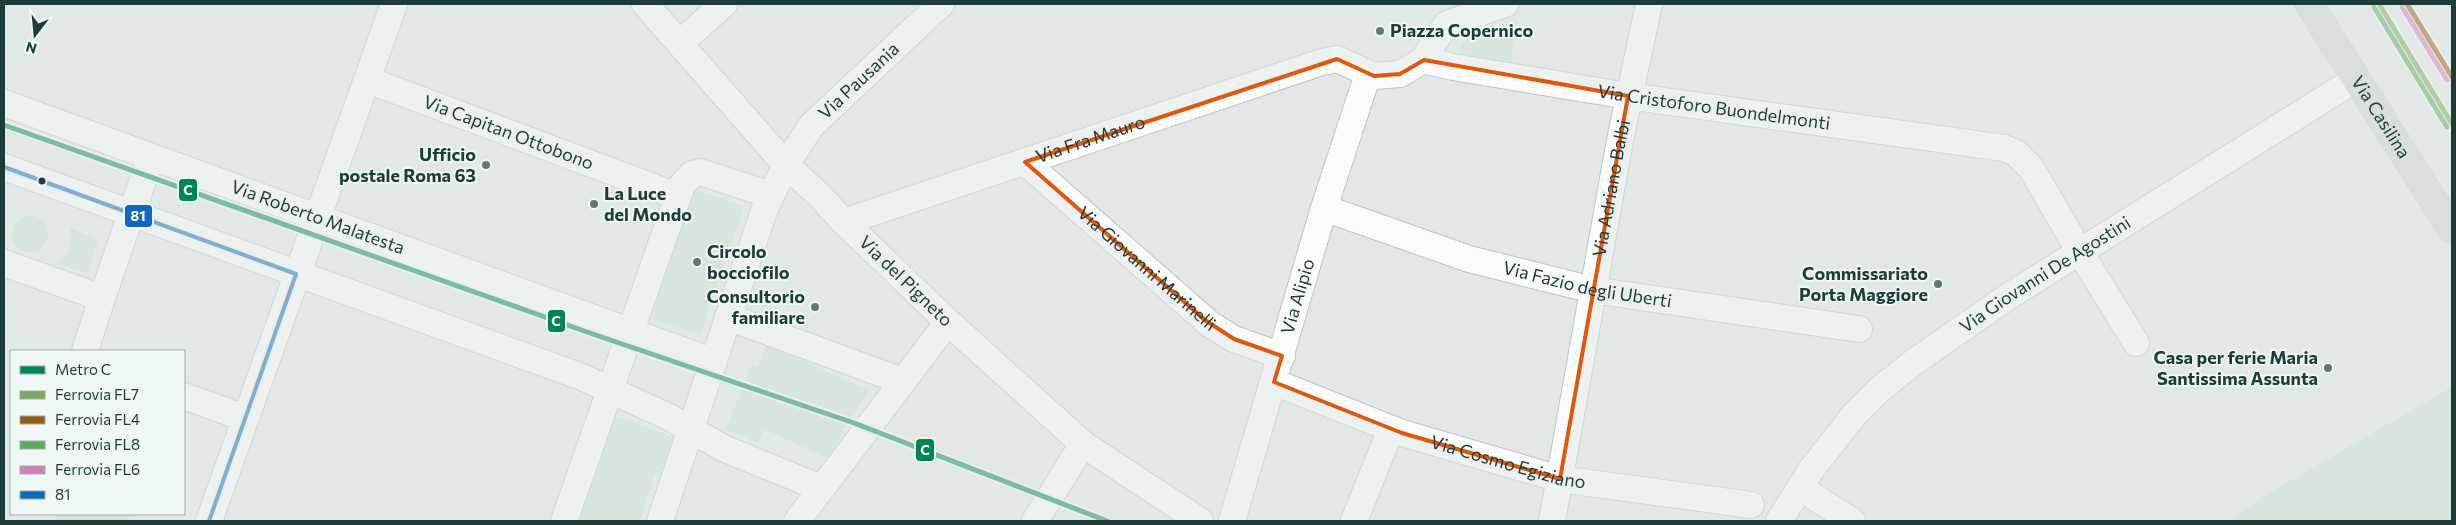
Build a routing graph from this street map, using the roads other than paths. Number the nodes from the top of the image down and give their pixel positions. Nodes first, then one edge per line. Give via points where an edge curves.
1 (394, 4) edge
2 (644, 4) edge
3 (724, 4) edge
4 (941, 4) edge
5 (1504, 4) edge
6 (1648, 4) edge
7 (2309, 4) edge
8 (2331, 4) edge
9 (680, 43) junction
10 (1424, 60) junction
11 (1368, 74) junction
12 (2356, 79) junction
13 (368, 80) junction
14 (1628, 96) junction
15 (4, 103) edge
16 (152, 157) junction
17 (1025, 162) junction
18 (786, 165) junction
19 (4, 167) edge
20 (771, 195) junction
21 (678, 196) junction
22 (2452, 200) edge
23 (1324, 208) junction
24 (132, 214) junction
25 (318, 218) junction
26 (844, 222) junction
27 (2452, 230) edge
28 (2080, 252) junction
29 (4, 262) edge
30 (296, 274) junction
31 (1592, 290) junction
32 (102, 298) junction
33 (728, 317) junction
34 (948, 322) junction
35 (1859, 329) dead end
36 (631, 333) junction
37 (2136, 343) dead end
38 (84, 350) edge
39 (1282, 356) junction
40 (714, 362) junction
41 (902, 381) junction
42 (1274, 382) junction
43 (611, 390) junction
44 (185, 396) edge
45 (245, 418) junction
46 (1391, 428) junction
47 (690, 429) junction
48 (1083, 444) junction
49 (1560, 479) junction
50 (821, 488) junction
51 (1800, 488) junction
52 (1751, 505) dead end
53 (217, 519) edge
54 (564, 521) edge
55 (660, 521) edge
56 (798, 521) edge
57 (1035, 521) edge
58 (1200, 521) edge
59 (1232, 521) edge
60 (1354, 521) edge
61 (1552, 521) edge
62 (1779, 521) edge
63 (1852, 521) edge

1 - 13 street
2 - 9 street, Via del Pigneto
3 - 9 street
4 - 18 street, Via Pausania via 831,105 811,126
5 - 10 street via 1447,24
6 - 14 street, Via Adriano Balbi
7 - 12 main road, Via Casilina
8 - 22 main road, Via Casilina
9 - 18 street, Via del Pigneto
10 - 11 street via 1400,74
10 - 14 street, Via Cristoforo Buondelmonti
11 - 17 street, Via Fra Mauro via 1337,59 1322,62
11 - 23 street, Via Alipio
12 - 27 main road, Via Casilina
12 - 28 street, Via Giovanni De Agostini
13 - 21 street, Via Capitan Ottobono
13 - 25 street
14 - 28 street, Via Cristoforo Buondelmonti via 2004,148 2016,153 2031,168
14 - 31 street, Via Adriano Balbi
15 - 16 street, Via Roberto Malatesta
16 - 24 street
16 - 25 street, Via Roberto Malatesta
17 - 26 street, Via Fra Mauro
17 - 39 street, Via Giovanni Marinelli via 1211,325 1234,339
18 - 20 street, Via Pausania
18 - 26 street, Via del Pigneto
19 - 24 street
20 - 21 street via 700,172 686,179
20 - 33 street, Via Pausania
21 - 36 street
23 - 31 street, Via Fazio degli Uberti via 1469,259
23 - 39 street, Via Alipio
24 - 30 street
24 - 32 street
25 - 30 street
25 - 36 street, Via Roberto Malatesta
26 - 34 street, Via del Pigneto
28 - 37 street
28 - 51 street, Via Giovanni De Agostini via 2009,296 1881,388 1832,442
29 - 32 street
30 - 43 street
30 - 45 street
31 - 35 street, Via Fazio degli Uberti
31 - 49 street, Via Adriano Balbi
32 - 38 street
33 - 40 street, Via Pausania
33 - 41 street
34 - 41 street
34 - 48 street, Via del Pigneto
36 - 40 street, Via Roberto Malatesta
36 - 43 street
39 - 42 street, Via Alipio
40 - 47 street, Via Pausania
41 - 50 street
42 - 46 street, Via Cosmo Egiziano
42 - 59 street, Via Alipio
43 - 47 street
43 - 54 street
44 - 45 street
45 - 53 street
46 - 49 street, Via Cosmo Egiziano
46 - 60 street
47 - 50 street via 725,449
47 - 55 street, Via Pausania
48 - 57 street
48 - 58 street, Via del Pigneto
49 - 52 street, Via Cosmo Egiziano
49 - 61 street, Via Adriano Balbi
50 - 56 street
51 - 62 street, Via Giovanni De Agostini
51 - 63 street

